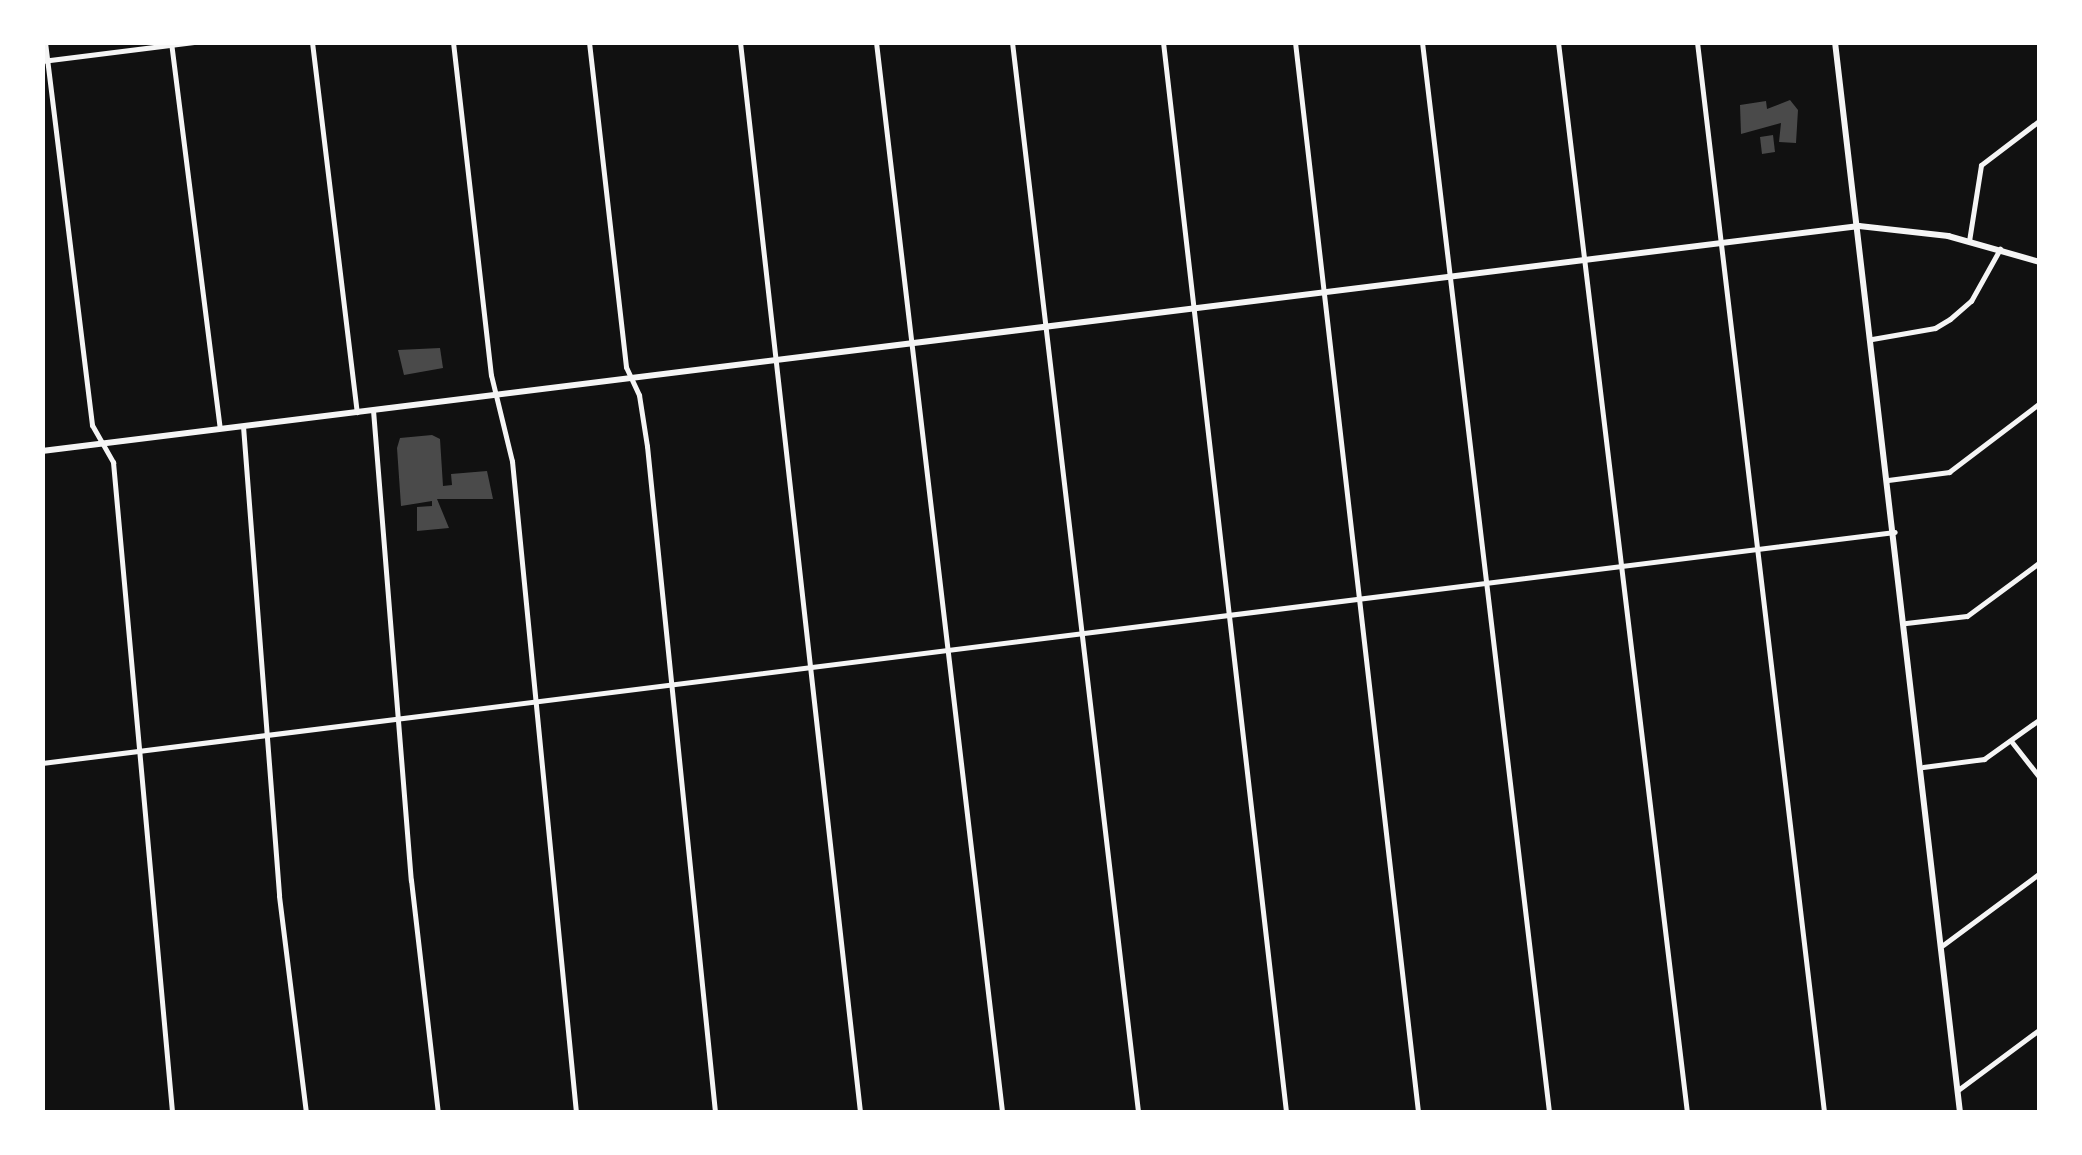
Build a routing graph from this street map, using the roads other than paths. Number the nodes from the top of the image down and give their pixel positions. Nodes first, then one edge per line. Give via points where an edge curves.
1 (45, 42) edge
2 (194, 42) edge
3 (312, 42) edge
4 (453, 42) edge
5 (589, 42) edge
6 (740, 42) edge
7 (876, 42) edge
8 (1012, 42) edge
9 (1164, 42) edge
10 (1295, 42) edge
11 (1422, 42) edge
12 (1558, 42) edge
13 (1697, 42) edge
14 (1835, 42) edge
15 (171, 44) edge
16 (45, 60) edge
17 (2040, 120) edge
18 (1858, 226) junction
19 (1969, 241) junction
20 (1722, 242) junction
21 (2000, 249) junction
22 (1586, 258) junction
23 (2040, 262) edge
24 (1451, 275) junction
25 (1324, 291) junction
26 (1193, 308) junction
27 (1046, 326) junction
28 (1872, 339) junction
29 (911, 343) junction
30 (775, 360) junction
31 (632, 377) junction
32 (497, 394) junction
33 (2040, 402) edge
34 (373, 410) junction
35 (357, 412) junction
36 (243, 426) junction
37 (220, 428) junction
38 (103, 443) junction
39 (42, 451) edge
40 (1888, 480) junction
41 (1894, 532) junction
42 (1758, 549) junction
43 (2040, 562) edge
44 (1622, 566) junction
45 (1487, 582) junction
46 (1358, 599) junction
47 (1228, 615) junction
48 (1906, 624) junction
49 (1082, 633) junction
50 (948, 650) junction
51 (809, 668) junction
52 (671, 684) junction
53 (533, 702) junction
54 (398, 718) junction
55 (2040, 719) edge
56 (267, 735) junction
57 (2011, 741) junction
58 (136, 752) junction
59 (42, 763) edge
60 (1922, 767) junction
61 (2040, 778) edge
62 (2040, 874) edge
63 (1944, 945) junction
64 (2040, 1029) edge
65 (1958, 1090) junction
66 (172, 1112) edge
67 (306, 1112) edge
68 (438, 1112) edge
69 (576, 1112) edge
70 (715, 1112) edge
71 (860, 1112) edge
72 (1002, 1112) edge
73 (1138, 1112) edge
74 (1286, 1112) edge
75 (1418, 1112) edge
76 (1549, 1112) edge
77 (1687, 1112) edge
78 (1824, 1112) edge
79 (1960, 1112) edge

1 - 16 street
2 - 15 street
3 - 35 street
4 - 32 street
5 - 31 street
6 - 30 street
7 - 29 street
8 - 27 street
9 - 26 street
10 - 25 street
11 - 24 street
12 - 22 street
13 - 20 street
14 - 18 street
15 - 16 street
15 - 37 street
16 - 38 street via 92,425
17 - 19 street via 1982,165
18 - 19 street
18 - 20 street
18 - 28 street
19 - 21 street
20 - 22 street
20 - 42 street
21 - 23 street
21 - 28 street via 1971,301 1950,319
22 - 24 street
22 - 44 street
24 - 25 street
24 - 45 street
25 - 26 street
25 - 46 street
26 - 27 street
26 - 47 street
27 - 29 street
27 - 49 street
28 - 40 street
29 - 30 street
29 - 50 street
30 - 31 street
30 - 51 street
31 - 32 street
31 - 52 street via 646,446
32 - 34 street
32 - 53 street via 512,462
33 - 40 street via 1948,472
34 - 35 street
34 - 54 street
35 - 36 street
36 - 37 street
36 - 56 street
37 - 38 street
38 - 39 street
38 - 58 street via 113,462
40 - 41 street
41 - 42 street
41 - 48 street
42 - 44 street
42 - 78 street
43 - 48 street via 1967,616
44 - 45 street
44 - 77 street
45 - 46 street
45 - 76 street
46 - 47 street
46 - 75 street
47 - 49 street
47 - 74 street
48 - 60 street
49 - 50 street
49 - 73 street
50 - 51 street
50 - 72 street
51 - 52 street
51 - 71 street
52 - 53 street
52 - 70 street
53 - 54 street
53 - 69 street
54 - 56 street
54 - 68 street
55 - 57 street
56 - 58 street
56 - 67 street
57 - 60 street via 1984,759
57 - 61 street
58 - 59 street
58 - 66 street
60 - 63 street
62 - 63 street
63 - 65 street
64 - 65 street
65 - 79 street

